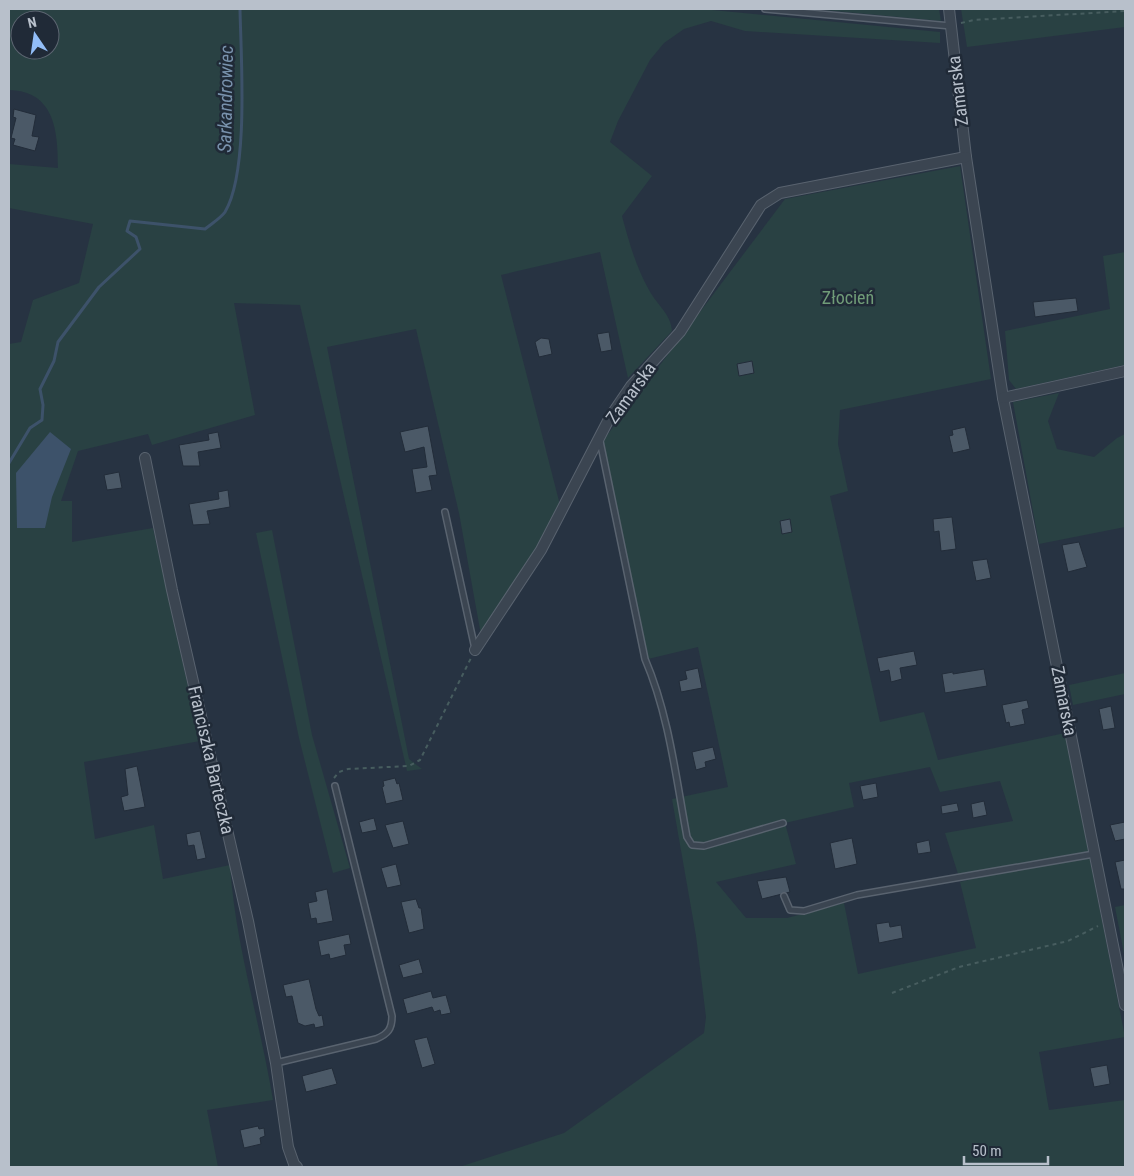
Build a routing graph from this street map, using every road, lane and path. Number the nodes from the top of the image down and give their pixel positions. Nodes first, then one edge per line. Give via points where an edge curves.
1 (765, 9) edge
2 (949, 11) edge
3 (1125, 11) edge
4 (951, 26) junction
5 (966, 157) junction
6 (1125, 371) edge
7 (1003, 398) junction
8 (599, 440) junction
9 (145, 458) dead end
10 (445, 512) dead end
11 (475, 650) junction
12 (335, 786) joint
13 (784, 823) dead end
14 (1094, 854) junction
15 (784, 896) dead end
16 (1107, 921) junction
17 (892, 993) dead end
18 (1125, 1005) edge
19 (276, 1063) junction
20 (297, 1167) edge

1 - 4 lane
2 - 4 street, Zamarska
3 - 4 path via 974,20
4 - 5 street, Zamarska
5 - 7 street, Zamarska
5 - 8 street, Zamarska via 780,193 761,206 680,332 626,394
6 - 7 street
7 - 14 street, Zamarska
8 - 11 street, Zamarska via 541,550
8 - 13 lane via 644,659 654,682 668,735 687,837 692,845 704,846
9 - 19 street, Franciszka Barteczka via 178,619 248,921
10 - 11 lane
11 - 12 path via 420,760 409,766 338,772 334,777
12 - 19 lane via 392,1026 386,1035 376,1039
14 - 15 lane via 857,895 804,911 790,910
14 - 16 street, Zamarska
16 - 17 path via 1068,942 959,967
16 - 18 street, Zamarska
19 - 20 street, Franciszka Barteczka via 288,1147

